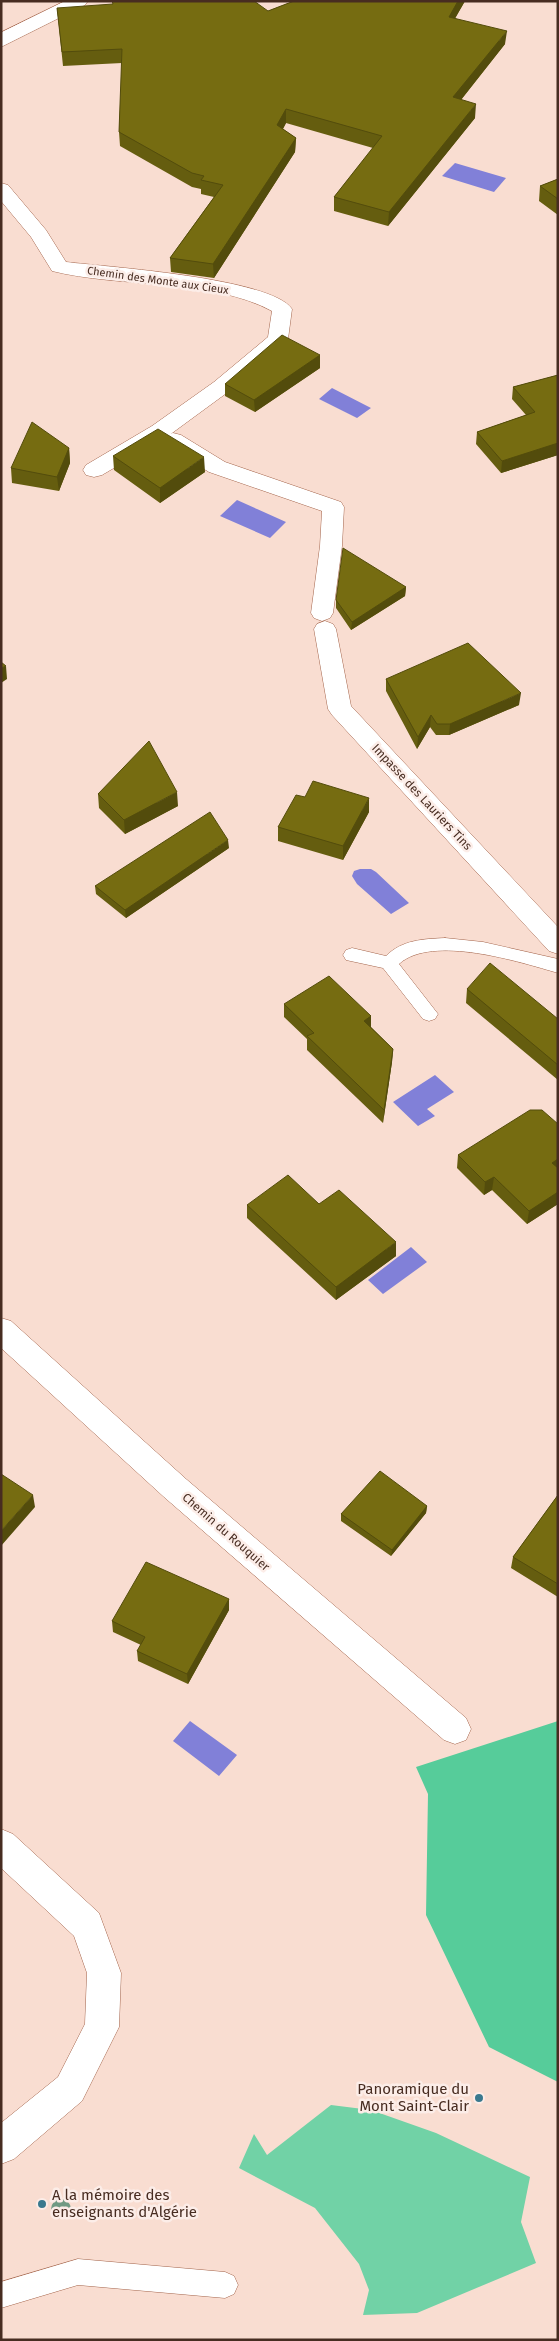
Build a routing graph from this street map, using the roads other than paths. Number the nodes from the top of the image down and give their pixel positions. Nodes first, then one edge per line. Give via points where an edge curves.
1 (80, 1) edge
2 (1, 42) edge
3 (1, 189) edge
4 (160, 431) junction
5 (94, 470) dead end
6 (558, 944) edge
7 (352, 955) dead end
8 (388, 963) junction
9 (558, 966) edge
10 (429, 1014) dead end
11 (1, 1330) edge
12 (455, 1729) dead end
13 (1, 1845) edge
14 (1, 2146) edge
15 (225, 2285) dead end
16 (1, 2295) edge

1 - 2 street
3 - 4 street, Chemin des Monte aux Cieux via 40,234 59,267 228,288 264,299 282,309 278,339 222,387
4 - 5 street, Chemin des Monte aux Cieux
4 - 6 street, Impasse des Lauriers Tins via 217,467 333,507 324,621 340,709
7 - 8 lane
8 - 9 lane via 406,949 450,945 510,953
8 - 10 lane
11 - 12 street, Chemin du Rouquier via 175,1488
13 - 14 street via 87,1925 104,1973 102,2028 70,2089
15 - 16 lane via 78,2272

